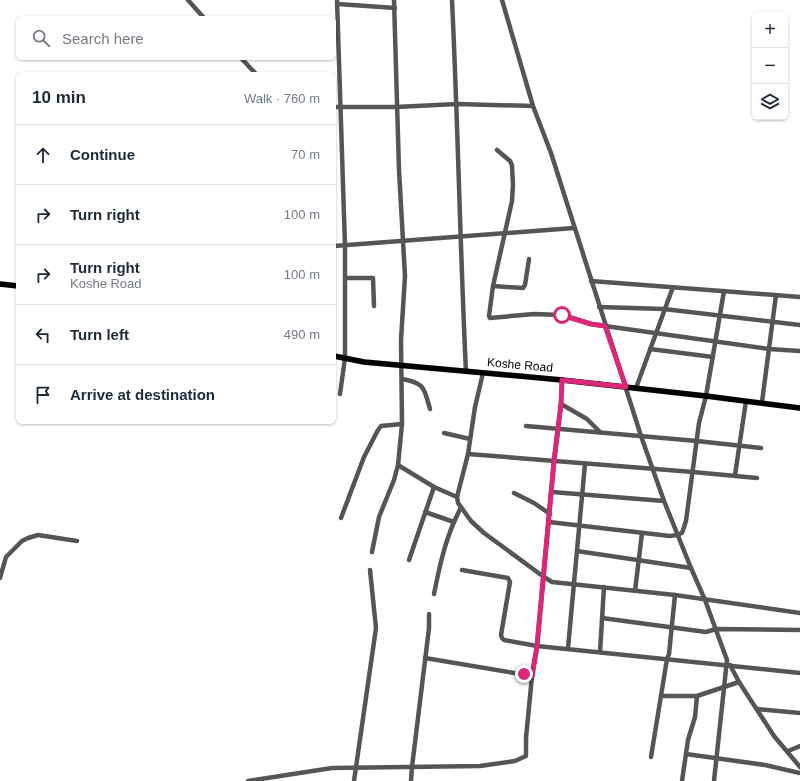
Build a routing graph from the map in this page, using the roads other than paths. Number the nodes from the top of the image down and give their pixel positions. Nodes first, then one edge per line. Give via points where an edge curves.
1 (188, 0) edge
2 (394, 0) edge
3 (452, 0) edge
4 (502, 0) edge
5 (337, 2) edge
6 (395, 8) junction
7 (202, 16) edge
8 (243, 60) edge
9 (254, 72) edge
10 (457, 104) junction
11 (533, 106) junction
12 (336, 107) edge
13 (396, 107) junction
14 (340, 108) junction
15 (497, 150) dead end
16 (574, 228) junction
17 (505, 234) junction
18 (460, 236) junction
19 (403, 241) junction
20 (336, 246) edge
21 (345, 246) junction
22 (529, 259) dead end
23 (345, 278) junction
24 (591, 281) junction
25 (0, 284) edge
26 (16, 286) edge
27 (492, 286) junction
28 (673, 287) junction
29 (724, 291) junction
30 (776, 295) junction
31 (800, 297) edge
32 (374, 306) dead end
33 (599, 307) junction
34 (664, 309) junction
35 (721, 317) junction
36 (772, 322) junction
37 (605, 326) junction
38 (800, 326) edge
39 (657, 333) junction
40 (716, 341) junction
41 (650, 349) junction
42 (769, 349) junction
43 (800, 352) edge
44 (336, 356) edge
45 (713, 356) junction
46 (345, 358) junction
47 (402, 366) junction
48 (466, 372) junction
49 (483, 373) junction
50 (402, 379) junction
51 (562, 380) junction
52 (626, 387) junction
53 (636, 388) junction
54 (340, 394) dead end
55 (706, 396) junction
56 (746, 401) junction
57 (762, 402) junction
58 (561, 404) junction
59 (800, 408) edge
60 (430, 409) dead end
61 (402, 424) junction
62 (526, 426) dead end
63 (558, 428) junction
64 (600, 432) junction
65 (444, 433) dead end
66 (641, 436) junction
67 (470, 439) junction
68 (697, 440) junction
69 (739, 445) junction
70 (761, 448) dead end
71 (468, 454) junction
72 (554, 461) junction
73 (585, 464) junction
74 (398, 465) junction
75 (652, 469) junction
76 (694, 472) junction
77 (735, 476) junction
78 (757, 478) dead end
79 (434, 486) junction
80 (552, 492) junction
81 (514, 493) dead end
82 (583, 494) junction
83 (456, 497) junction
84 (664, 501) junction
85 (460, 507) junction
86 (425, 512) junction
87 (550, 514) junction
88 (340, 518) dead end
89 (454, 522) junction
90 (548, 522) junction
91 (580, 525) junction
92 (642, 533) junction
93 (678, 535) junction
94 (77, 541) dead end
95 (577, 551) junction
96 (372, 552) dead end
97 (409, 560) dead end
98 (639, 561) junction
99 (691, 568) junction
100 (370, 570) dead end
101 (462, 570) dead end
102 (544, 577) junction
103 (0, 578) edge
104 (574, 584) junction
105 (604, 587) junction
106 (635, 591) junction
107 (434, 594) dead end
108 (675, 595) junction
109 (705, 600) junction
110 (800, 613) edge
111 (430, 614) dead end
112 (602, 618) junction
113 (672, 628) junction
114 (716, 629) junction
115 (800, 630) edge
116 (537, 646) junction
117 (568, 648) junction
118 (600, 652) junction
119 (426, 658) junction
120 (667, 658) junction
121 (728, 665) junction
122 (800, 673) edge
123 (532, 676) junction
124 (739, 682) junction
125 (725, 686) junction
126 (661, 696) junction
127 (697, 696) junction
128 (757, 709) junction
129 (800, 713) edge
130 (800, 746) edge
131 (788, 751) junction
132 (686, 754) junction
133 (651, 757) dead end
134 (716, 759) junction
135 (412, 767) junction
136 (800, 767) edge
137 (356, 768) junction
138 (800, 773) edge
139 (256, 780) edge
140 (248, 781) edge
141 (354, 781) edge
142 (412, 781) edge
143 (682, 781) edge
144 (714, 781) edge

1 - 7 street
2 - 6 street
3 - 10 street
4 - 11 street
5 - 6 street
5 - 14 street
6 - 13 street
8 - 9 street
10 - 11 street
10 - 13 street
10 - 18 street
11 - 16 street
12 - 14 street
13 - 14 street
13 - 19 street
14 - 21 street
15 - 17 street via 512,165 512,201
16 - 17 street
16 - 24 street
17 - 18 street
17 - 27 street
18 - 19 street
18 - 48 street
19 - 21 street
19 - 47 street via 405,276
20 - 21 street
21 - 23 street
22 - 27 street via 524,288
23 - 32 street via 373,278
23 - 46 street
24 - 28 street
24 - 33 street
25 - 26 main road
27 - 37 street via 490,318 534,314 562,315
28 - 29 street
28 - 34 street
29 - 30 street
29 - 35 street
30 - 31 street
30 - 36 street
33 - 34 street
33 - 37 street
34 - 35 street
34 - 39 street
35 - 36 street
35 - 40 street
36 - 38 street
36 - 42 street
37 - 39 street
37 - 52 street
39 - 40 street
39 - 41 street
40 - 42 street
40 - 45 street
41 - 45 street
41 - 53 street
42 - 43 street
42 - 57 street
44 - 46 main road, Koshe Road
45 - 55 street
46 - 47 main road, Koshe Road
46 - 54 street
47 - 48 main road, Koshe Road
47 - 50 street
48 - 49 main road, Koshe Road
49 - 51 main road, Koshe Road
49 - 67 street
50 - 60 street via 419,384 426,394
50 - 61 street
51 - 52 main road, Koshe Road
51 - 58 street
52 - 53 main road, Koshe Road
52 - 66 street
53 - 55 main road, Koshe Road
55 - 56 main road, Koshe Road
55 - 68 street
56 - 57 main road, Koshe Road
56 - 69 street
57 - 59 main road, Koshe Road
58 - 63 street
58 - 64 street via 586,419
61 - 74 street
61 - 88 street via 381,426 378,430 364,457
62 - 63 street
63 - 64 street
63 - 72 street
64 - 66 street
65 - 67 street
66 - 68 street
66 - 75 street
67 - 71 street
68 - 69 street
68 - 76 street
69 - 70 street
69 - 77 street
71 - 72 street
71 - 83 street
72 - 73 street
72 - 80 street
73 - 75 street
73 - 82 street
74 - 79 street
74 - 96 street via 379,517
75 - 76 street
75 - 84 street
76 - 77 street
76 - 93 street via 686,521 682,533
77 - 78 street
79 - 83 street
79 - 86 street
80 - 82 street
80 - 87 street
81 - 87 street
82 - 84 street
82 - 91 street
83 - 85 street
84 - 93 street
85 - 89 street
85 - 102 street via 484,533
86 - 89 street
86 - 97 street
87 - 90 street
89 - 107 street via 441,560
90 - 91 street
90 - 102 street
91 - 92 street
91 - 95 street
92 - 93 street
92 - 98 street
93 - 99 street
94 - 103 street via 38,535 28,538 6,557
95 - 98 street
95 - 104 street
98 - 99 street
98 - 106 street
99 - 109 street
100 - 137 street via 375,633
101 - 116 street via 508,578 510,582 502,638
102 - 104 street via 552,582
102 - 116 street
104 - 105 street
104 - 117 street
105 - 106 street
105 - 112 street
106 - 108 street
108 - 109 street
108 - 113 street
109 - 110 street
109 - 114 street
111 - 119 street
112 - 113 street
112 - 118 street
113 - 114 street via 706,632
113 - 120 street
114 - 115 street
114 - 121 street
116 - 117 street
116 - 123 street
117 - 118 street
118 - 120 street
119 - 123 street
119 - 135 street
120 - 121 street
120 - 126 street
121 - 122 street
121 - 124 street
121 - 125 street
123 - 135 street via 526,756 515,761 480,766
124 - 125 street
124 - 128 street
125 - 127 street
125 - 134 street
126 - 127 street
126 - 133 street
127 - 132 street
128 - 129 street
128 - 131 street via 774,736
130 - 131 street
131 - 136 street
132 - 134 street
132 - 143 street
134 - 138 street via 765,765
134 - 144 street
135 - 137 street
135 - 142 street
137 - 139 street via 332,768
137 - 141 street
139 - 140 street

